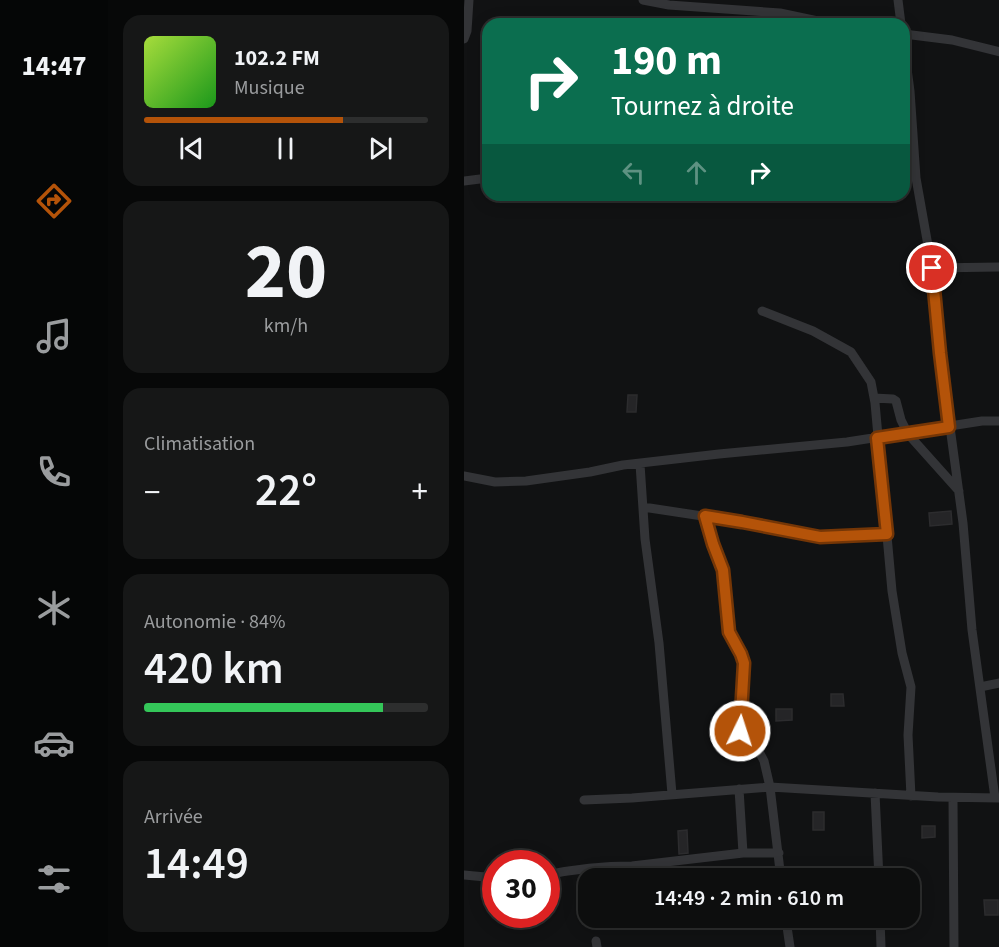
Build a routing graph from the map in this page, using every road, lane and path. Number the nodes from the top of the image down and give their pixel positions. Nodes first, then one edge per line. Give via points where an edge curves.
1 (468, 0) edge
2 (643, 0) edge
3 (898, 0) edge
4 (804, 18) edge
5 (900, 18) edge
6 (910, 35) edge
7 (464, 39) edge
8 (1000, 52) edge
9 (910, 85) edge
10 (910, 103) edge
11 (910, 140) edge
12 (482, 179) edge
13 (464, 181) edge
14 (1000, 267) edge
15 (932, 268) junction
16 (762, 311) dead end
17 (874, 398) junction
18 (1000, 421) edge
19 (949, 427) junction
20 (908, 434) junction
21 (877, 438) junction
22 (640, 464) junction
23 (464, 476) edge
24 (959, 490) junction
25 (643, 507) junction
26 (705, 516) junction
27 (887, 534) junction
28 (1000, 683) edge
29 (980, 687) junction
30 (770, 786) junction
31 (739, 789) junction
32 (875, 793) junction
33 (672, 795) junction
34 (911, 796) junction
35 (953, 798) junction
36 (997, 798) edge
37 (584, 800) dead end
38 (743, 853) junction
39 (779, 853) junction
40 (780, 868) edge
41 (878, 868) edge
42 (560, 872) edge
43 (464, 875) edge
44 (482, 877) edge
45 (787, 928) edge
46 (880, 928) edge
47 (790, 947) edge
48 (881, 947) edge
49 (954, 947) edge

1 - 7 street
2 - 4 street
3 - 5 street
6 - 8 street
9 - 10 street
11 - 15 street
12 - 13 street
14 - 15 street
15 - 19 street
16 - 17 street via 813,331 851,352 871,382
17 - 20 street via 896,401
17 - 21 street
18 - 19 street
19 - 20 street
19 - 24 street
20 - 21 street
20 - 24 street
21 - 22 street
21 - 27 street
22 - 23 street via 526,481 495,482
22 - 25 street
24 - 29 street
25 - 26 street
25 - 33 street
26 - 27 street via 820,537
26 - 30 street via 723,570 729,632 744,663 740,731 760,752
27 - 34 street via 892,591 911,687
28 - 29 street
29 - 36 street
30 - 31 street
30 - 32 street
30 - 39 street
31 - 33 street
31 - 38 street
32 - 34 street
32 - 41 street
33 - 37 street
34 - 35 street
35 - 36 street
35 - 49 street
38 - 39 street
38 - 42 street
39 - 40 street
43 - 44 street
45 - 47 street
46 - 48 street

